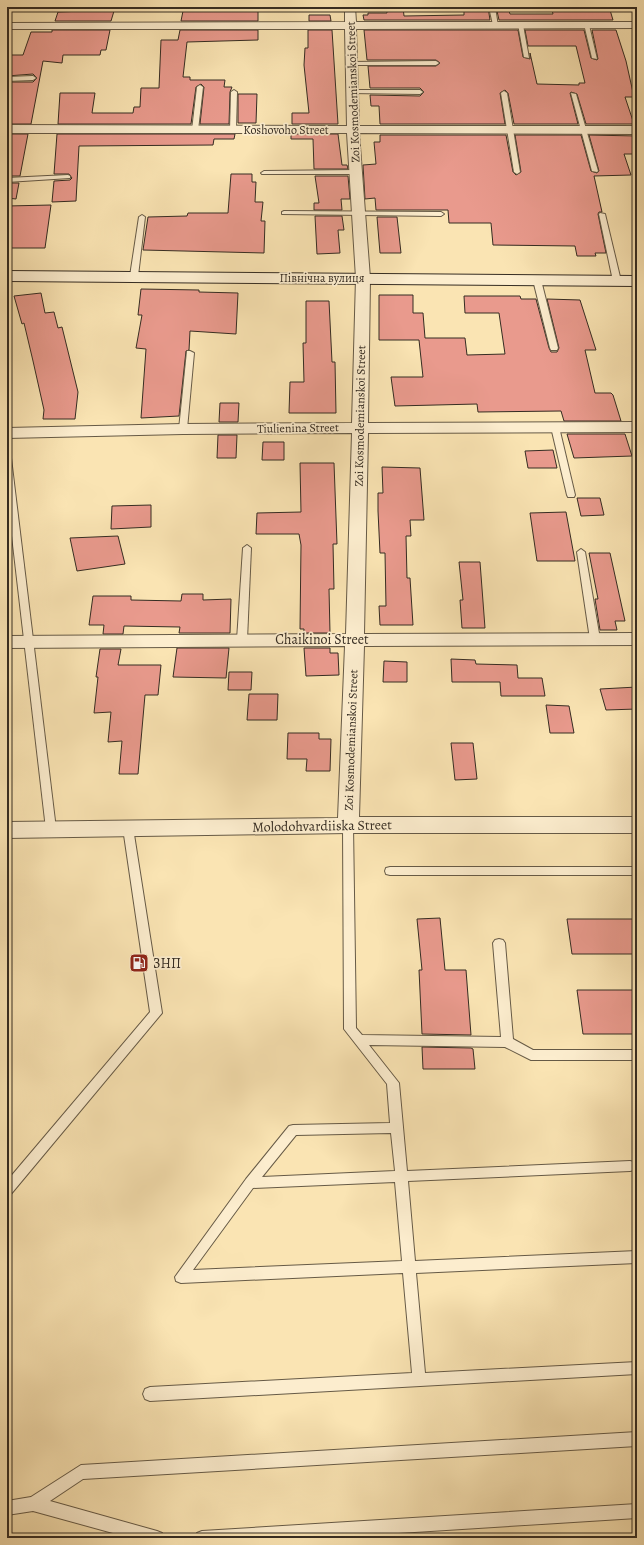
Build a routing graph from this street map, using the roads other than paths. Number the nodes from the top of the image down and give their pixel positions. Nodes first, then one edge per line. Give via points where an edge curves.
1 (350, 7) edge
2 (492, 7) edge
3 (350, 25) junction
4 (496, 25) junction
5 (586, 25) junction
6 (637, 25) edge
7 (7, 26) edge
8 (520, 26) junction
9 (527, 57) dead end
10 (595, 58) dead end
11 (436, 63) dead end
12 (351, 64) junction
13 (33, 78) dead end
14 (7, 79) edge
15 (200, 87) dead end
16 (234, 92) dead end
17 (352, 92) junction
18 (420, 92) dead end
19 (504, 93) dead end
20 (573, 94) dead end
21 (7, 129) edge
22 (195, 130) junction
23 (233, 130) junction
24 (353, 130) junction
25 (510, 130) junction
26 (582, 130) junction
27 (637, 130) edge
28 (595, 171) dead end
29 (356, 172) junction
30 (517, 172) dead end
31 (264, 174) dead end
32 (68, 177) dead end
33 (7, 180) edge
34 (359, 212) junction
35 (284, 213) dead end
36 (441, 214) dead end
37 (602, 214) dead end
38 (142, 217) dead end
39 (7, 276) edge
40 (134, 276) junction
41 (363, 278) junction
42 (537, 280) junction
43 (617, 281) junction
44 (637, 281) edge
45 (554, 348) dead end
46 (190, 353) dead end
47 (637, 426) edge
48 (360, 427) junction
49 (555, 427) junction
50 (183, 429) junction
51 (7, 433) edge
52 (7, 458) edge
53 (571, 494) dead end
54 (247, 548) dead end
55 (581, 552) dead end
56 (355, 639) junction
57 (595, 639) junction
58 (637, 639) edge
59 (242, 640) junction
60 (7, 642) edge
61 (28, 642) junction
62 (348, 825) junction
63 (637, 825) edge
64 (128, 828) junction
65 (51, 829) junction
66 (7, 830) edge
67 (390, 870) dead end
68 (637, 871) edge
69 (499, 943) dead end
70 (359, 1040) junction
71 (507, 1042) junction
72 (637, 1055) edge
73 (397, 1128) junction
74 (630, 1166) dead end
75 (402, 1176) junction
76 (250, 1183) junction
77 (7, 1190) edge
78 (637, 1257) edge
79 (410, 1267) junction
80 (637, 1368) edge
81 (419, 1379) junction
82 (150, 1394) dead end
83 (637, 1439) edge
84 (33, 1504) junction
85 (7, 1508) edge
86 (637, 1511) edge
87 (254, 1536) edge
88 (157, 1538) edge
89 (202, 1538) edge

1 - 3 street, Zoi Kosmodemianskoi Street
2 - 4 lane
3 - 4 street
3 - 7 street
3 - 12 street, Zoi Kosmodemianskoi Street
4 - 8 street
5 - 6 street
5 - 8 street
5 - 10 lane
8 - 9 lane
11 - 12 lane
12 - 17 street, Zoi Kosmodemianskoi Street
13 - 14 lane
15 - 22 lane
16 - 23 lane
17 - 18 lane
17 - 24 street, Zoi Kosmodemianskoi Street
19 - 25 lane
20 - 26 lane
21 - 22 street, Koshovoho Street
22 - 23 street, Koshovoho Street
23 - 24 street, Koshovoho Street
24 - 25 street, Koshovoho Street
24 - 29 street, Zoi Kosmodemianskoi Street
25 - 26 street, Koshovoho Street
25 - 30 lane
26 - 27 street, Koshovoho Street
26 - 28 lane
29 - 31 lane
29 - 34 street, Zoi Kosmodemianskoi Street
32 - 33 lane
34 - 35 lane
34 - 36 lane
34 - 41 street, Zoi Kosmodemianskoi Street
37 - 43 lane
38 - 40 lane
39 - 40 street, Північна вулиця
40 - 41 street, Північна вулиця
41 - 42 street, Північна вулиця
41 - 48 street, Zoi Kosmodemianskoi Street
42 - 43 street, Північна вулиця
42 - 45 lane
43 - 44 street, Північна вулиця
46 - 50 lane
47 - 49 street, Tiulienina Street
48 - 49 street, Tiulienina Street
48 - 50 street, Tiulienina Street
48 - 56 street, Zoi Kosmodemianskoi Street
49 - 53 lane
50 - 51 street, Tiulienina Street
52 - 61 lane
54 - 59 lane
55 - 57 lane
56 - 57 street, Chaikinoi Street
56 - 59 street, Chaikinoi Street
56 - 62 street, Zoi Kosmodemianskoi Street
57 - 58 street, Chaikinoi Street
59 - 61 street, Chaikinoi Street
60 - 61 street, Chaikinoi Street
61 - 65 lane
62 - 63 street, Molodohvardiiska Street
62 - 64 street, Molodohvardiiska Street
62 - 70 lane via 350,1029
64 - 65 street, Molodohvardiiska Street
64 - 77 lane via 156,1013
65 - 66 street, Molodohvardiiska Street
67 - 68 lane
69 - 71 lane
70 - 71 lane
70 - 73 lane via 393,1084
71 - 72 lane via 531,1055
73 - 75 lane
73 - 76 lane via 293,1130
74 - 75 lane
75 - 76 lane
75 - 79 lane
76 - 79 lane via 181,1277
78 - 79 lane
79 - 81 lane
80 - 81 lane
81 - 82 lane
83 - 84 lane via 81,1472
84 - 85 lane
84 - 88 lane
86 - 87 lane
87 - 89 lane

